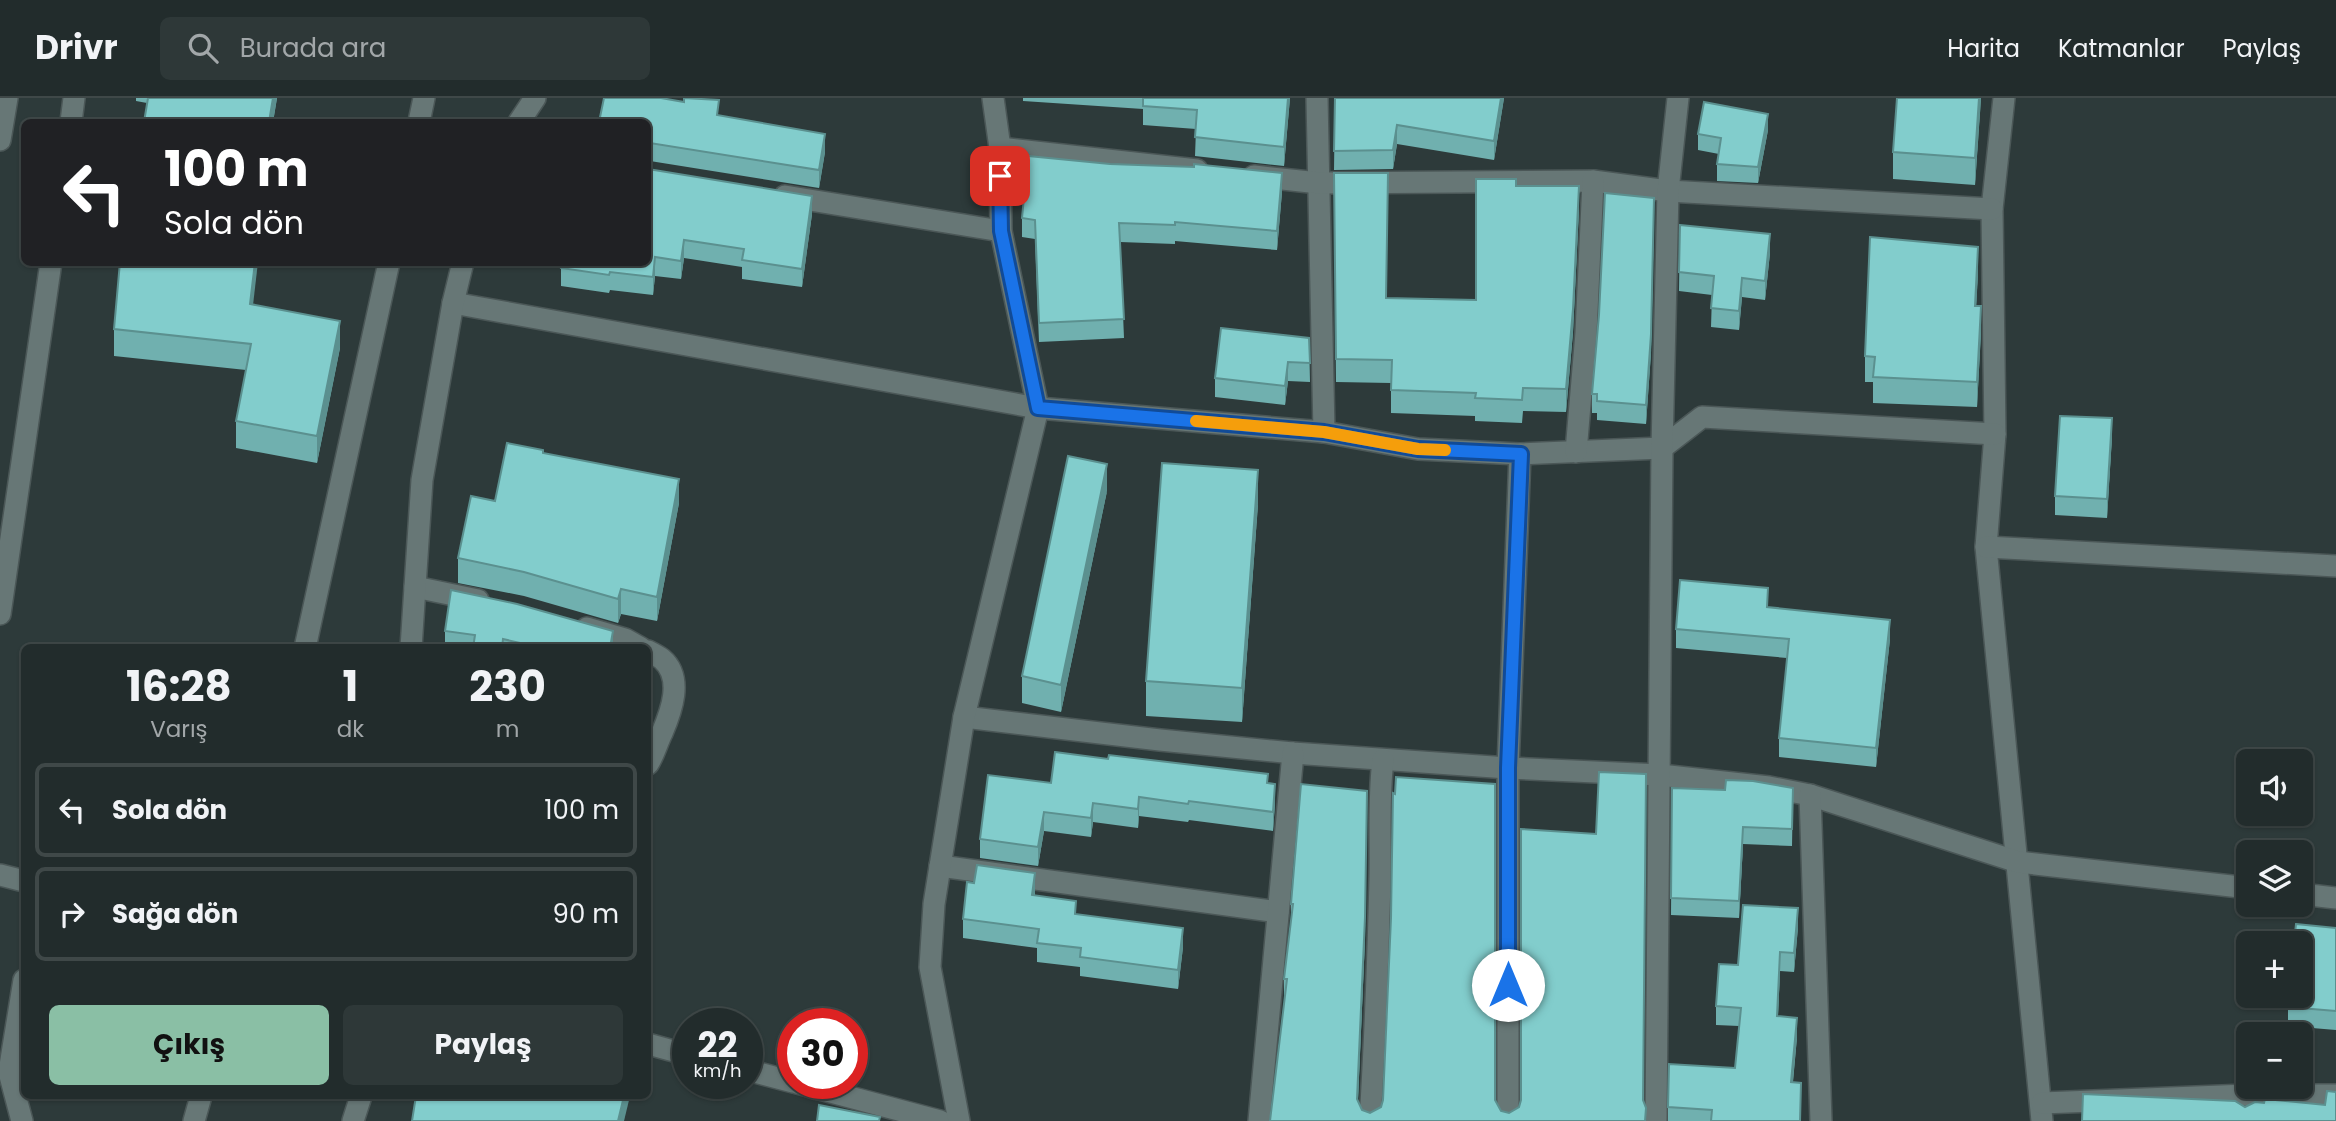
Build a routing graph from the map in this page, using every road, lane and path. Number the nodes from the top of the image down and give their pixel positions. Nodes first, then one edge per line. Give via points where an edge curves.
1 (7, 98) edge
2 (74, 98) edge
3 (424, 98) edge
4 (535, 98) edge
5 (993, 98) edge
6 (1317, 98) edge
7 (1678, 98) edge
8 (2004, 98) edge
9 (71, 119) edge
10 (420, 119) edge
11 (521, 119) edge
12 (0, 139) edge
13 (1000, 148) junction
14 (1592, 181) junction
15 (1319, 183) junction
16 (1668, 191) junction
17 (762, 193) edge
18 (1992, 209) junction
19 (1001, 231) junction
20 (50, 266) edge
21 (388, 266) edge
22 (462, 266) edge
23 (453, 303) junction
24 (1038, 408) junction
25 (1324, 432) junction
26 (1996, 434) junction
27 (1662, 448) junction
28 (1576, 452) junction
29 (1521, 454) junction
30 (1986, 547) junction
31 (2336, 566) edge
32 (415, 587) junction
33 (494, 604) edge
34 (0, 614) edge
35 (573, 624) edge
36 (306, 644) edge
37 (411, 644) edge
38 (634, 644) edge
39 (651, 653) edge
40 (964, 717) junction
41 (1293, 752) junction
42 (651, 757) edge
43 (1383, 760) junction
44 (1508, 768) junction
45 (1660, 775) junction
46 (1810, 795) junction
47 (2018, 862) junction
48 (940, 866) junction
49 (0, 875) edge
50 (21, 880) edge
51 (2236, 887) edge
52 (2313, 895) edge
53 (2336, 898) edge
54 (1278, 912) junction
55 (21, 993) edge
56 (651, 1045) edge
57 (672, 1051) edge
58 (4, 1073) edge
59 (2313, 1095) edge
60 (2336, 1095) edge
61 (2236, 1096) edge
62 (200, 1099) edge
63 (359, 1099) edge
64 (856, 1099) edge
65 (2247, 1099) edge
66 (2042, 1112) edge
67 (22, 1121) edge
68 (194, 1121) edge
69 (353, 1121) edge
70 (940, 1121) edge
71 (959, 1121) edge
72 (1259, 1121) edge
73 (1370, 1121) edge
74 (1507, 1121) edge
75 (1656, 1121) edge
76 (1821, 1121) edge
77 (2245, 1121) edge

1 - 12 street
2 - 9 street
3 - 10 street
4 - 11 street
5 - 13 street
6 - 15 street
7 - 16 street
8 - 18 street
13 - 15 street
13 - 19 street
14 - 15 street
14 - 16 street
14 - 28 street
15 - 25 street
16 - 18 street
16 - 27 street
17 - 19 street
18 - 26 street
19 - 24 street
20 - 34 street
21 - 36 street
22 - 23 street
23 - 24 street
23 - 32 street via 422,480
24 - 25 street
24 - 40 street
25 - 29 street via 1418,449
26 - 27 street via 1702,417
26 - 30 street
27 - 28 street
27 - 45 street
28 - 29 street
29 - 44 street
30 - 31 street
30 - 47 street
32 - 33 street
32 - 37 street
35 - 38 street
39 - 42 street via 669,669 674,695
40 - 41 street
40 - 48 street
41 - 43 street
41 - 54 street
43 - 44 street
43 - 73 street
44 - 45 street
44 - 74 street
45 - 46 street
45 - 75 street
46 - 47 street
46 - 76 street
47 - 51 street
47 - 66 street
48 - 54 street
48 - 71 street via 930,967
49 - 50 street
52 - 53 street
54 - 72 street
55 - 58 street
56 - 57 street
58 - 67 street
59 - 60 street
61 - 66 street
62 - 68 street
63 - 69 street
64 - 70 street
65 - 77 street

